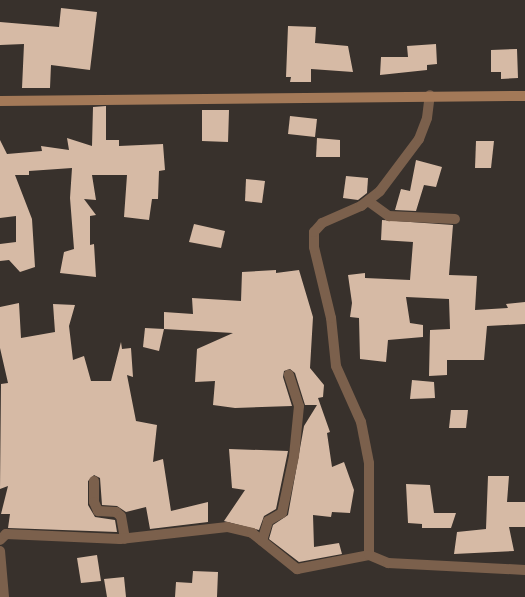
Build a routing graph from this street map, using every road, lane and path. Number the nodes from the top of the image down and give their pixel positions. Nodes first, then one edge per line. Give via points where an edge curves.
1 (430, 96) junction
2 (525, 96) edge
3 (0, 101) edge
4 (368, 201) junction
5 (456, 219) dead end
6 (289, 375) dead end
7 (94, 481) dead end
8 (125, 539) junction
9 (0, 540) edge
10 (262, 541) junction
11 (0, 551) edge
12 (369, 555) junction
13 (525, 570) edge
14 (4, 597) edge

1 - 2 street
1 - 3 street
1 - 4 street via 427,118 419,139 380,191
4 - 5 street via 378,212 389,216
4 - 12 street via 322,223 314,232 313,240 331,318 336,366 358,416 366,445 370,480
6 - 10 street via 299,406 294,456 282,513 268,521
7 - 8 street via 94,502 98,511 116,512 120,516
8 - 9 street via 6,534
8 - 10 street via 216,526 245,530
10 - 12 street via 291,566 302,570
11 - 14 street
12 - 13 street via 388,564

